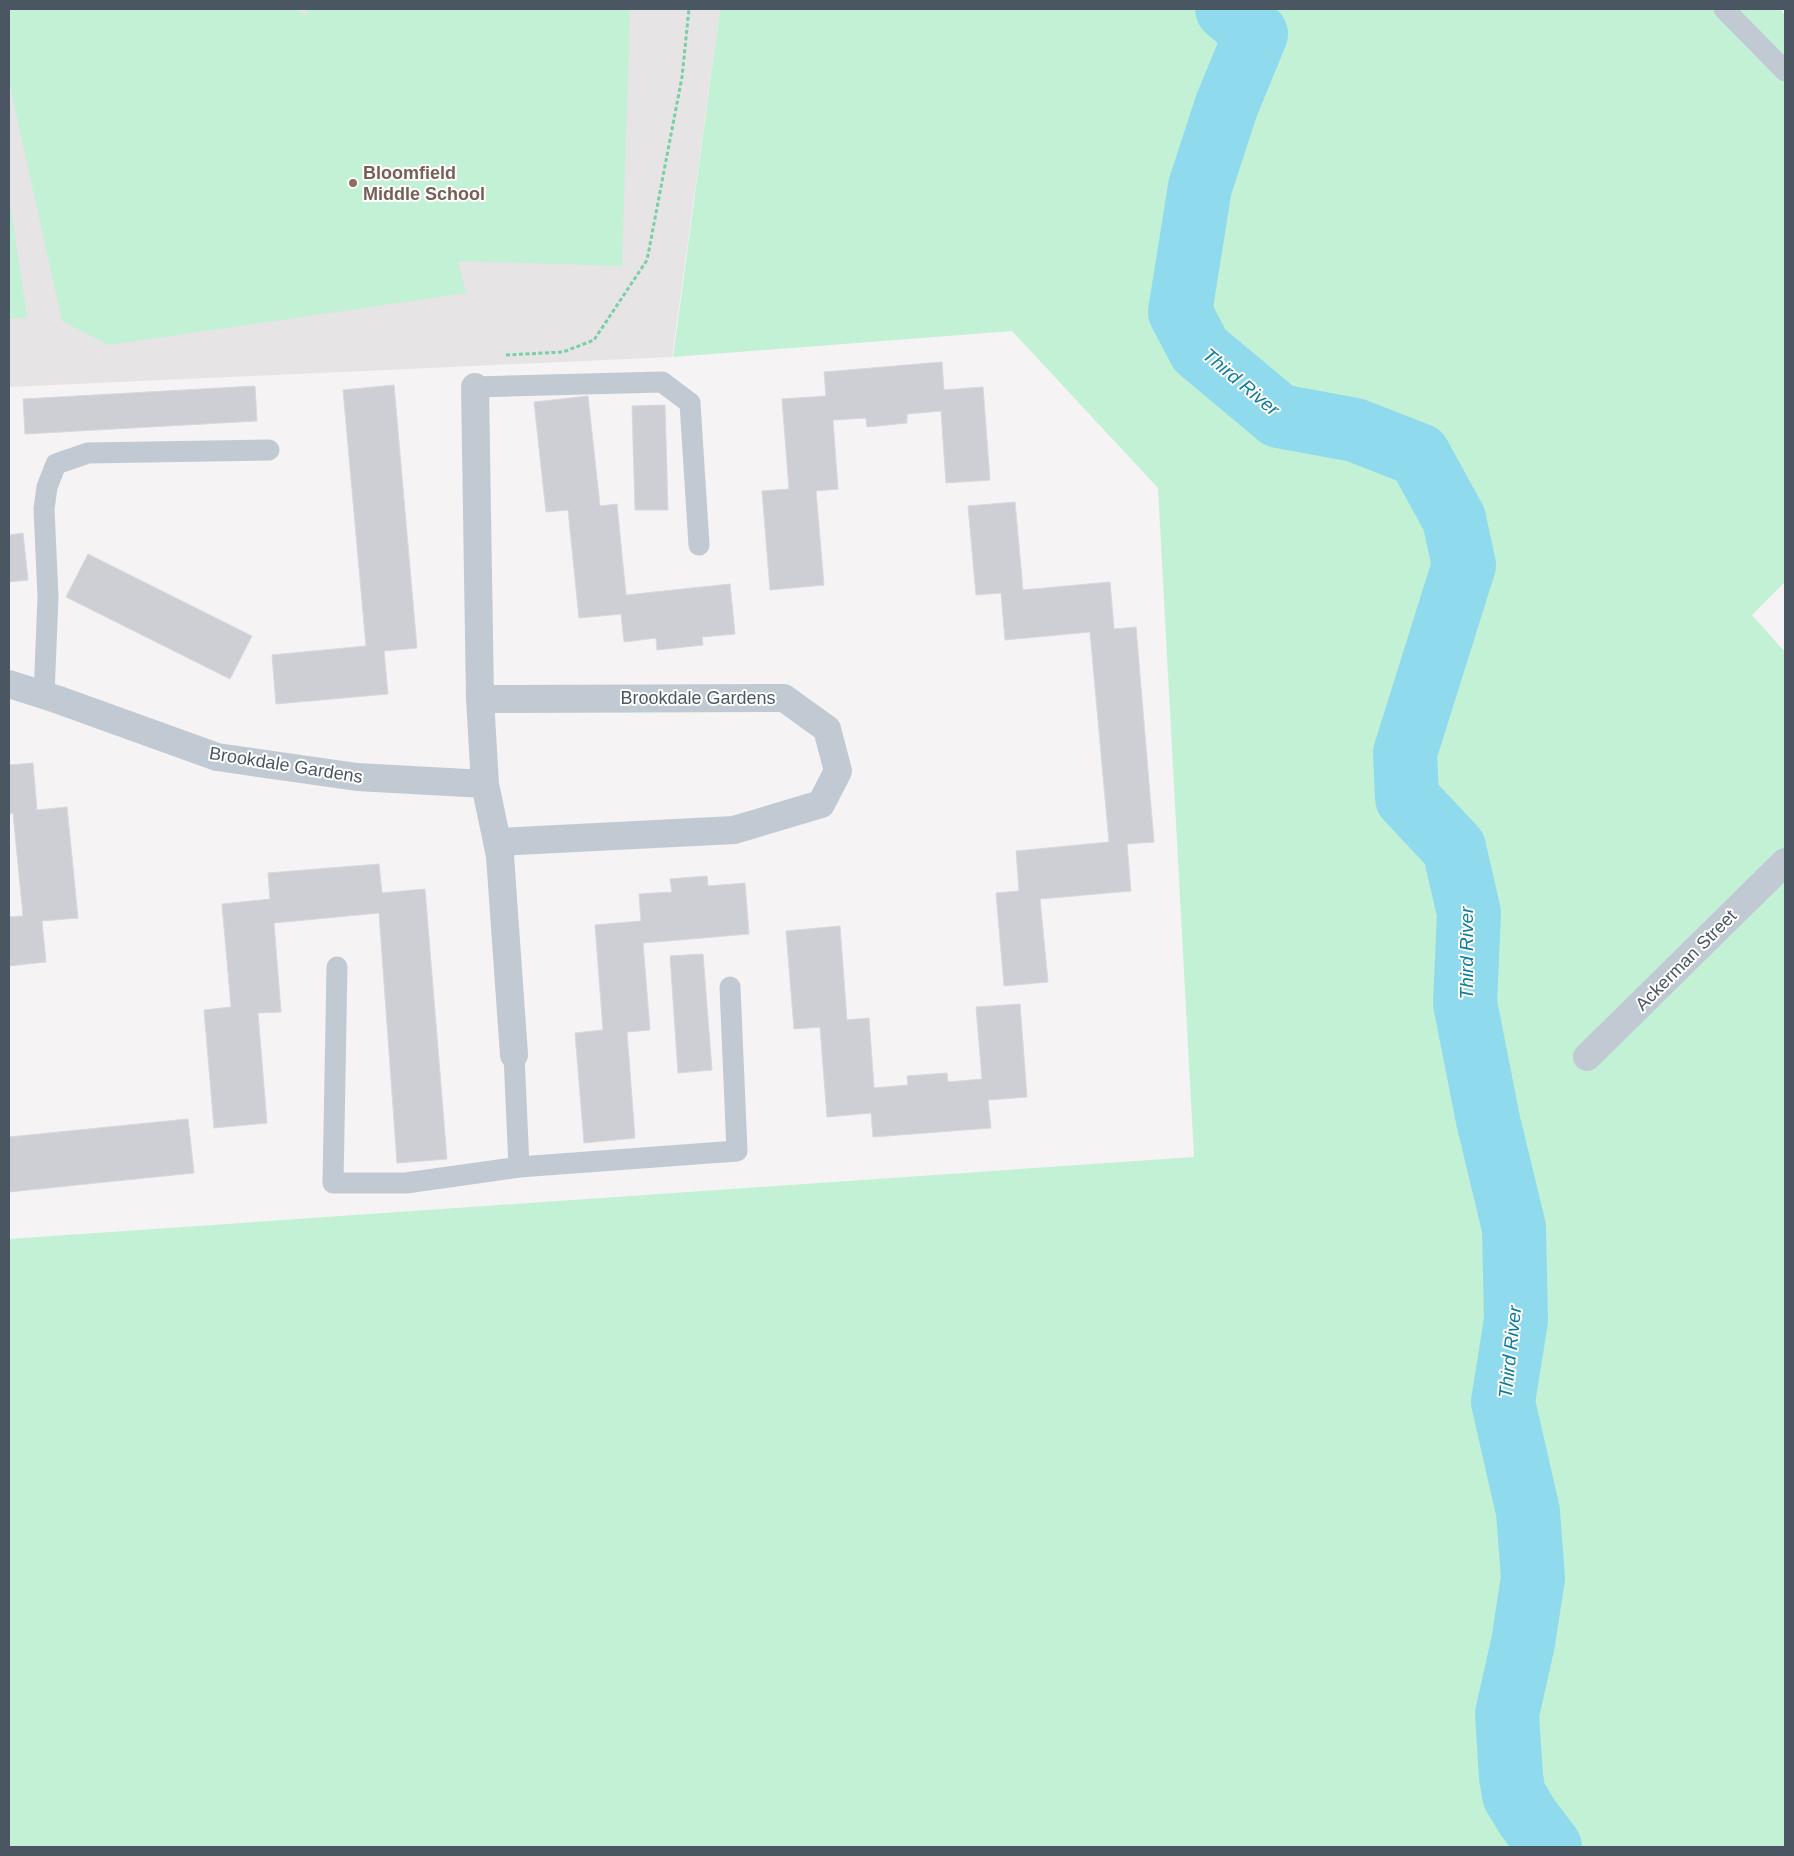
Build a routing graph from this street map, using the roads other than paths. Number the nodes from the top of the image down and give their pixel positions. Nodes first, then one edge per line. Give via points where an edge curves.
1 (1724, 9) edge
2 (1785, 71) edge
3 (475, 387) joint
4 (269, 450) dead end
5 (699, 545) dead end
6 (9, 684) edge
7 (44, 695) junction
8 (480, 699) junction
9 (485, 784) junction
10 (497, 842) junction
11 (1785, 862) edge
12 (337, 968) dead end
13 (730, 987) dead end
14 (514, 1055) joint
15 (1587, 1057) dead end
16 (519, 1167) junction

1 - 2 lane
3 - 5 lane via 662,382 690,403
3 - 8 street
4 - 7 lane via 88,454 56,464 44,509 48,597
6 - 7 street, Brookdale Gardens
7 - 9 street, Brookdale Gardens via 217,757 357,777
8 - 9 street
8 - 10 street, Brookdale Gardens via 784,698 827,729 838,771 821,804 734,830
9 - 10 street
10 - 14 street
11 - 15 street, Ackerman Street
12 - 16 lane via 333,1183 406,1183
13 - 16 lane via 737,1151
14 - 16 lane

